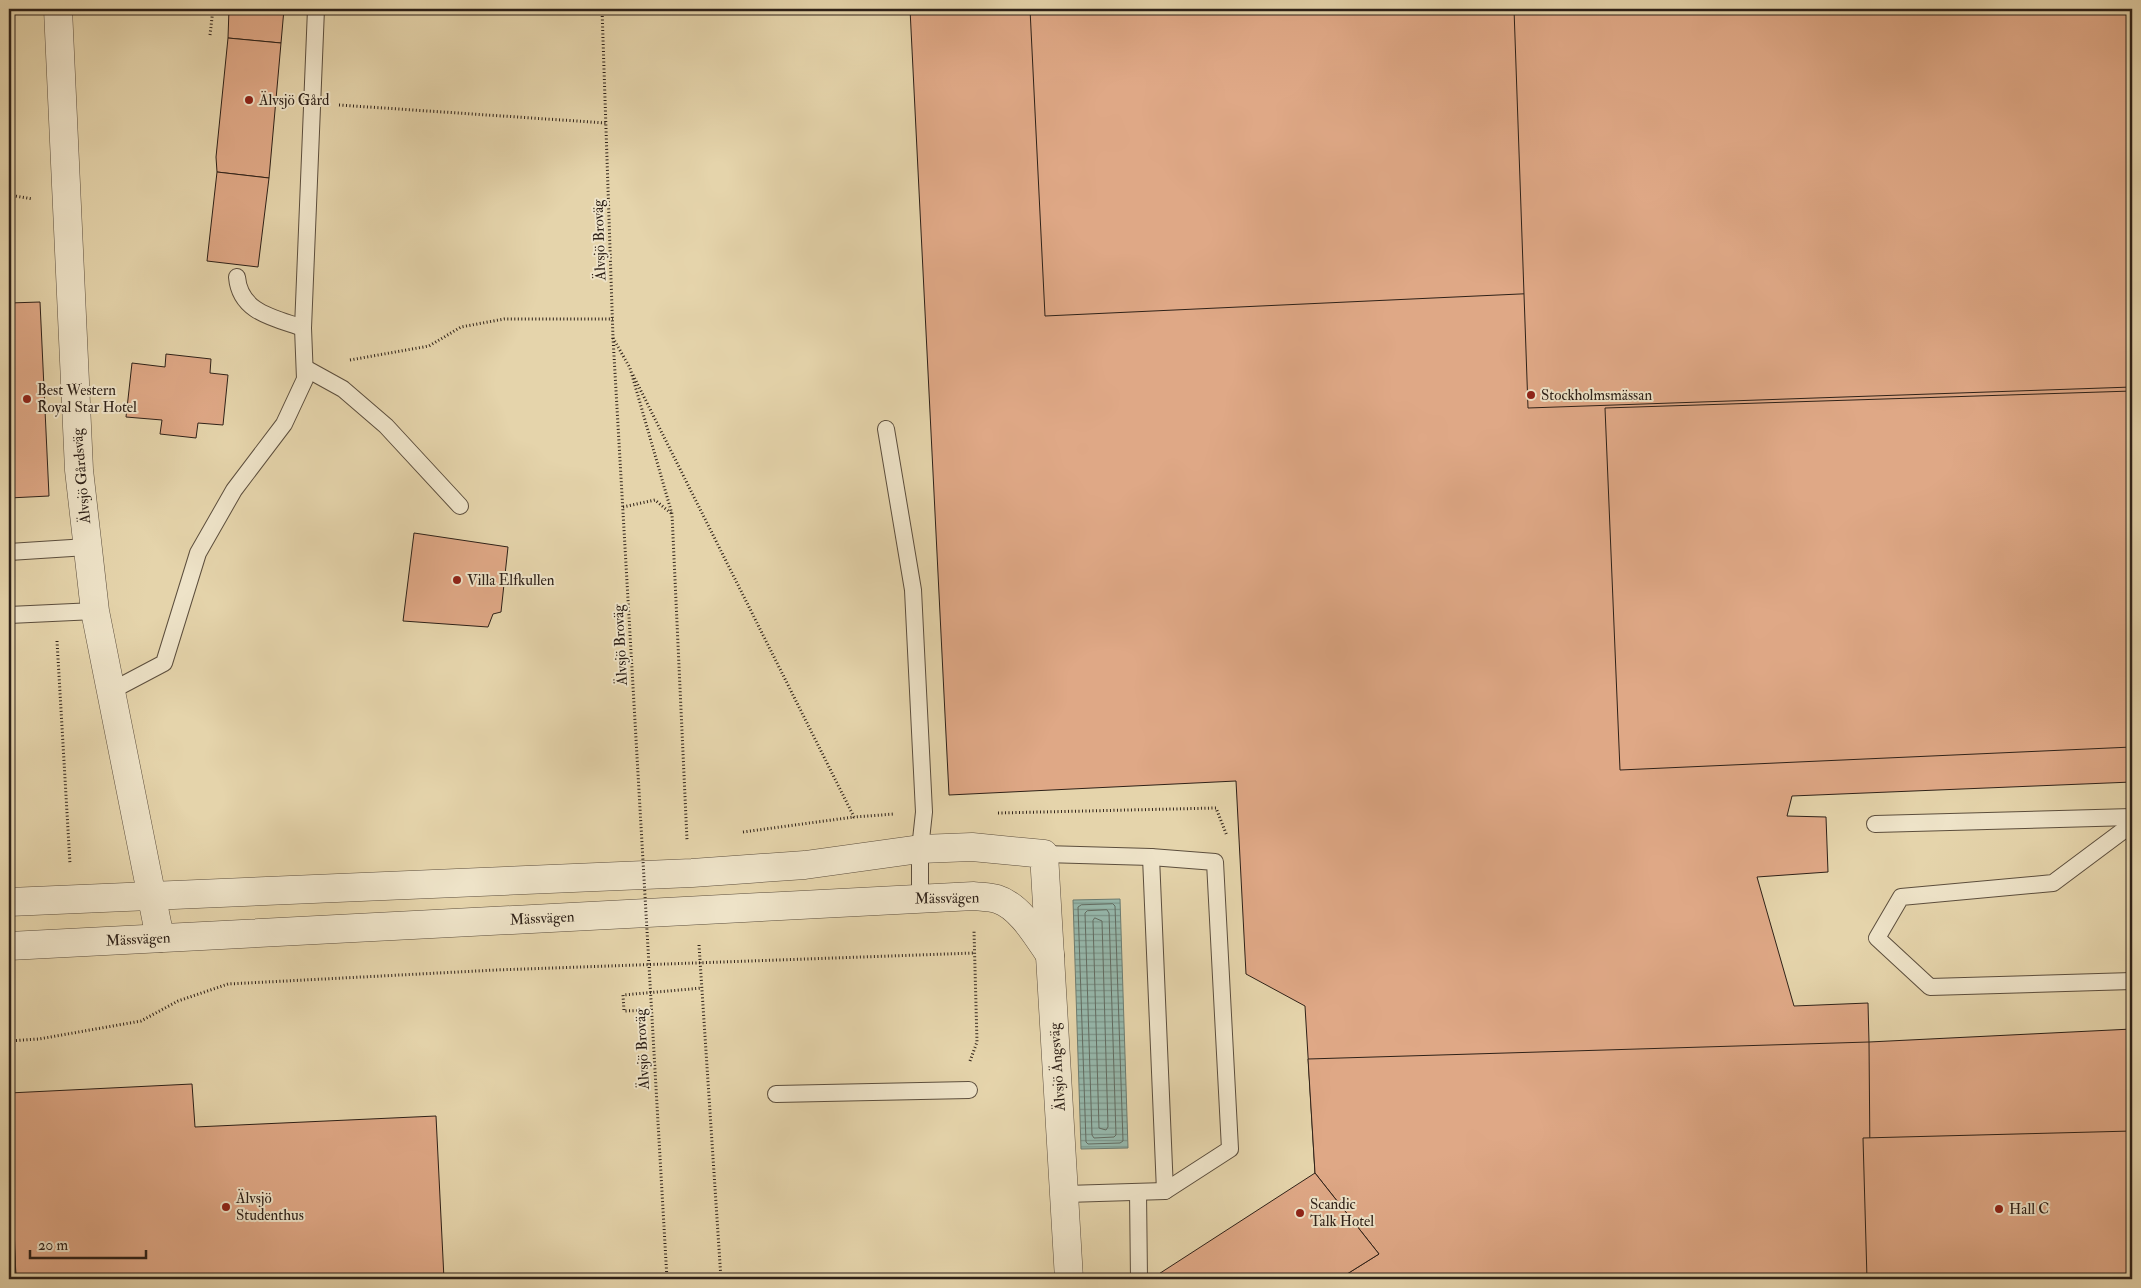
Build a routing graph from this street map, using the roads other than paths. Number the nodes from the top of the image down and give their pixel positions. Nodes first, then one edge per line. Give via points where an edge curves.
1 (58, 9) edge
2 (316, 9) edge
3 (238, 277) dead end
4 (303, 328) junction
5 (304, 368) junction
6 (886, 429) dead end
7 (460, 506) dead end
8 (87, 546) junction
9 (9, 552) edge
10 (95, 611) junction
11 (9, 615) edge
12 (111, 691) junction
13 (2132, 816) edge
14 (1875, 824) dead end
15 (2132, 824) edge
16 (920, 849) junction
17 (1044, 854) junction
18 (1151, 857) junction
19 (151, 895) junction
20 (920, 899) junction
21 (9, 902) edge
22 (160, 938) junction
23 (9, 946) edge
24 (1050, 955) junction
25 (2132, 981) edge
26 (970, 1090) road end
27 (776, 1094) dead end
28 (1165, 1191) junction
29 (1138, 1192) junction
30 (1066, 1194) junction
31 (1069, 1279) edge
32 (1139, 1279) edge

1 - 8 street, Älvsjö Gårdsväg via 79,470
2 - 4 lane
3 - 4 lane via 238,291 256,311
4 - 5 lane
5 - 7 lane via 343,389 386,426
5 - 12 lane via 305,379 284,424 234,490 198,554 164,663
6 - 16 lane via 913,590 924,812
8 - 9 lane
8 - 10 street, Älvsjö Gårdsväg
10 - 11 lane
10 - 12 street, Älvsjö Gårdsväg
12 - 19 street, Älvsjö Gårdsväg
13 - 14 lane
15 - 25 lane via 2053,883 1901,897 1877,938 1930,987
16 - 17 street via 972,848
16 - 19 street via 805,865 692,873
16 - 20 lane
17 - 18 lane
17 - 24 street, Älvsjö Ängsväg
18 - 28 lane
18 - 28 lane via 1215,862 1230,1148
19 - 21 street
19 - 22 street, Älvsjö Gårdsväg
20 - 22 street, Mässvägen
20 - 24 street, Mässvägen via 974,896 998,899 1031,927
22 - 23 street, Mässvägen
24 - 30 street, Älvsjö Ängsväg
26 - 27 lane
28 - 29 lane
29 - 30 lane
29 - 32 lane
30 - 31 street, Älvsjö Ängsväg

